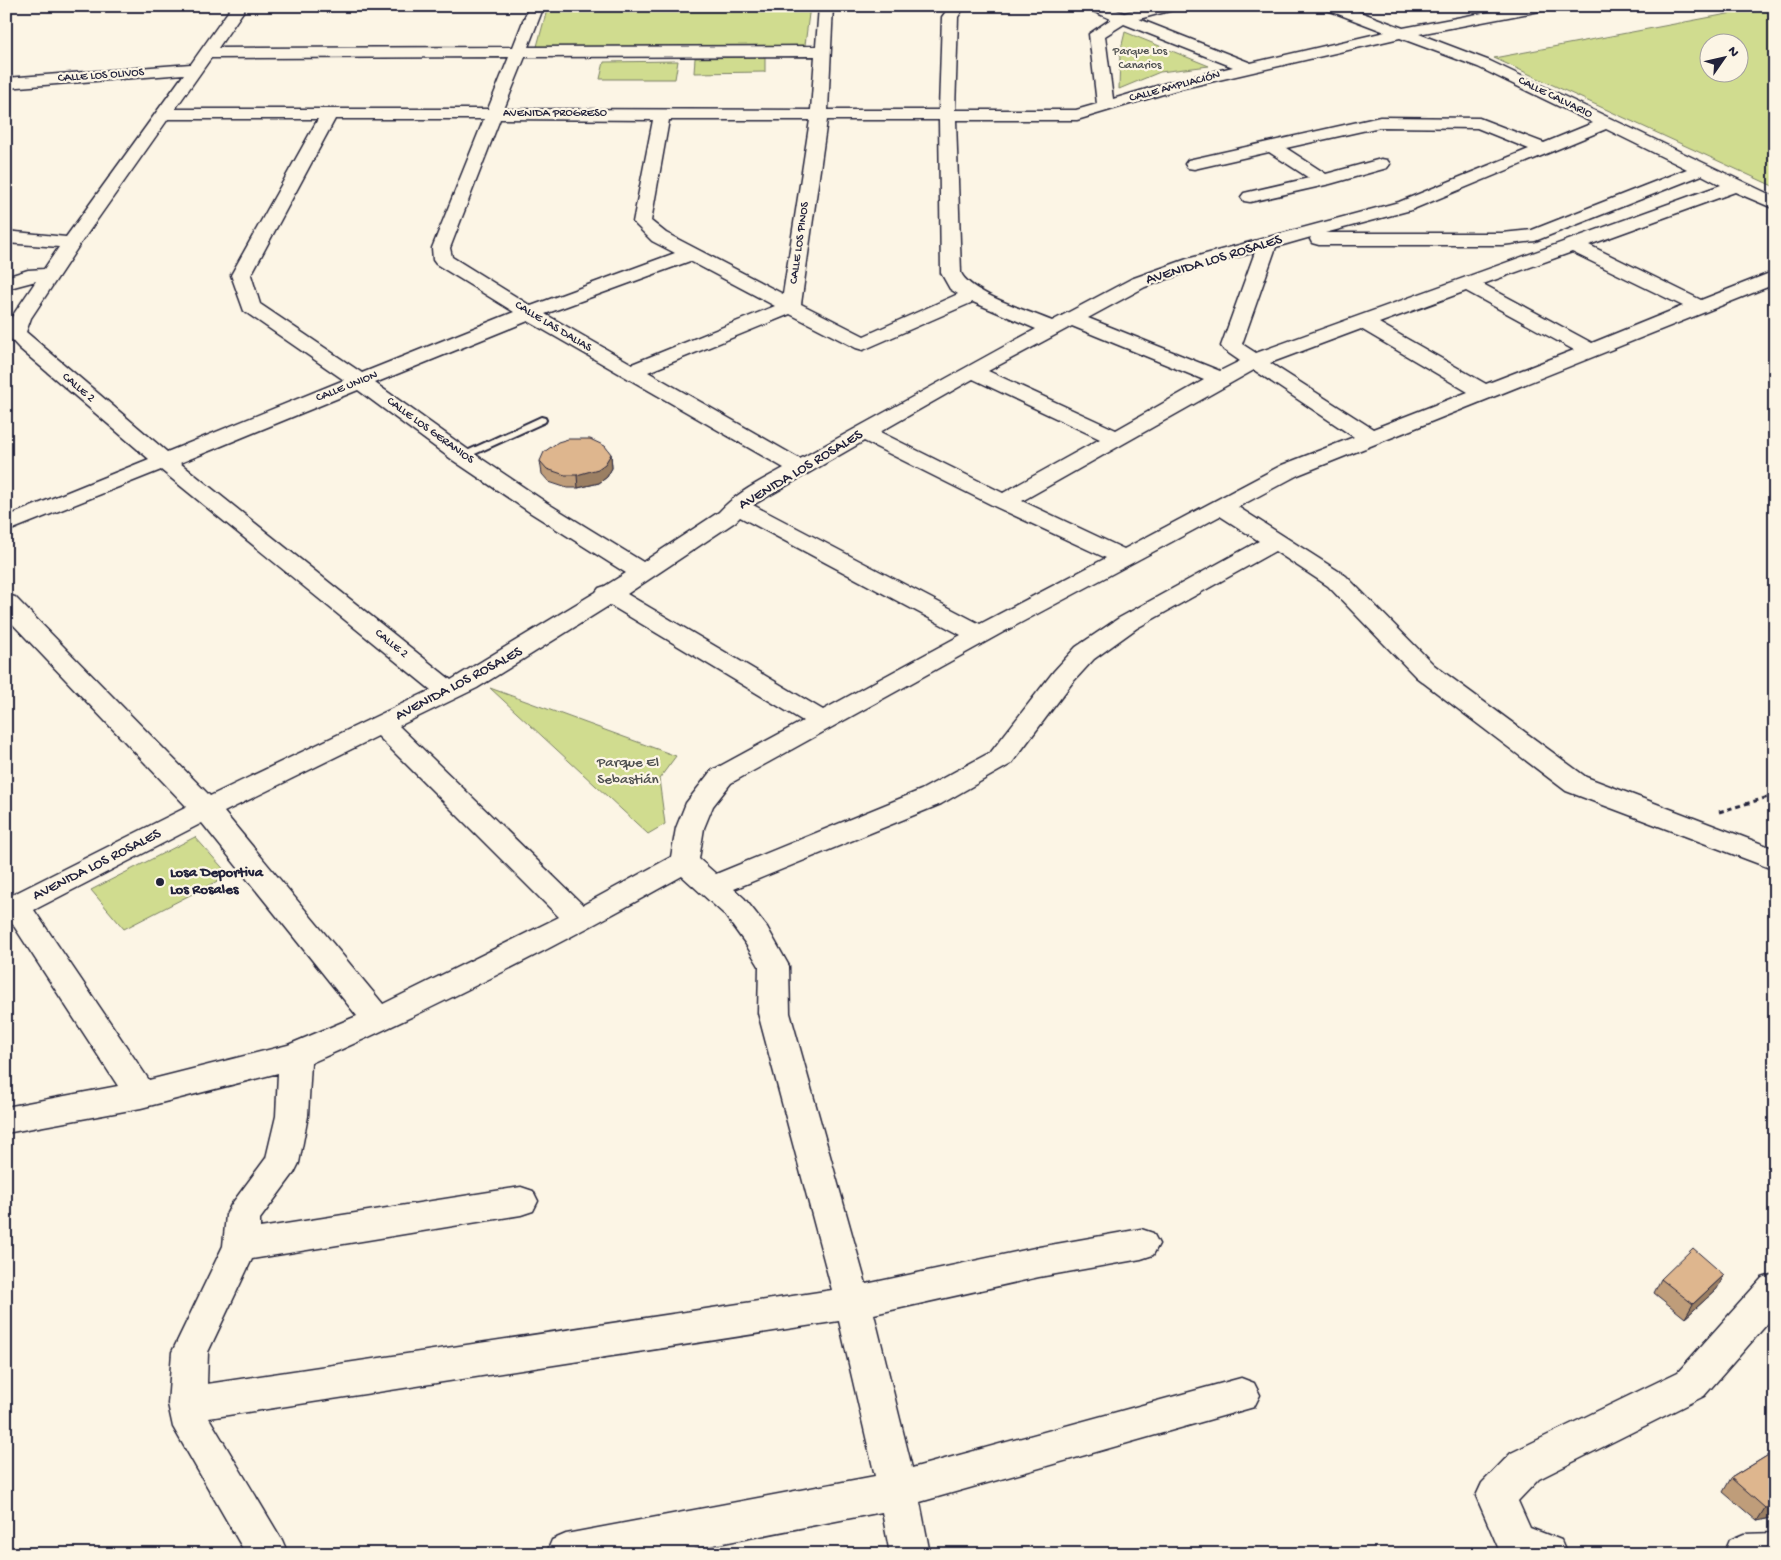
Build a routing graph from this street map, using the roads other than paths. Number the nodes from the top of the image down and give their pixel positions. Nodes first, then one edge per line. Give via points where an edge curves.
1 (240, 6) edge
2 (537, 6) edge
3 (826, 6) edge
4 (958, 6) edge
5 (1093, 6) edge
6 (1172, 6) edge
7 (1330, 6) edge
8 (1535, 7) edge
9 (1123, 18) junction
10 (1401, 33) junction
11 (823, 51) junction
12 (519, 52) junction
13 (206, 53) junction
14 (195, 68) junction
15 (1250, 68) junction
16 (6, 83) edge
17 (1106, 107) junction
18 (163, 114) junction
19 (329, 114) junction
20 (494, 114) junction
21 (662, 114) junction
22 (818, 114) junction
23 (947, 114) junction
24 (1607, 123) junction
25 (1272, 147) junction
26 (1545, 149) junction
27 (1194, 164) dead end
28 (1381, 164) dead end
29 (1702, 169) junction
30 (1324, 180) junction
31 (1737, 186) junction
32 (1250, 197) dead end
33 (1775, 204) edge
34 (6, 238) edge
35 (1275, 241) junction
36 (71, 243) junction
37 (1574, 245) junction
38 (690, 254) junction
39 (50, 274) junction
40 (1775, 277) edge
41 (6, 283) edge
42 (1468, 284) junction
43 (973, 295) junction
44 (791, 306) junction
45 (1698, 306) junction
46 (529, 314) junction
47 (13, 317) edge
48 (1071, 318) junction
49 (1363, 322) junction
50 (1052, 328) junction
51 (1590, 350) junction
52 (1255, 361) junction
53 (972, 371) junction
54 (630, 372) junction
55 (1221, 379) junction
56 (360, 382) junction
57 (1486, 392) junction
58 (541, 420) dead end
59 (864, 432) junction
60 (1116, 438) junction
61 (1371, 438) junction
62 (462, 456) junction
63 (164, 460) junction
64 (800, 468) junction
65 (1004, 502) junction
66 (737, 506) junction
67 (1222, 507) junction
68 (6, 525) edge
69 (1274, 542) junction
70 (1125, 558) junction
71 (642, 572) junction
72 (608, 594) junction
73 (6, 602) edge
74 (980, 635) junction
75 (450, 691) junction
76 (822, 721) junction
77 (382, 725) junction
78 (206, 809) junction
79 (1775, 860) edge
80 (684, 862) junction
81 (712, 887) junction
82 (11, 908) edge
83 (580, 920) junction
84 (378, 1020) junction
85 (295, 1056) junction
86 (141, 1095) junction
87 (6, 1120) edge
88 (521, 1201) dead end
89 (1141, 1244) dead end
90 (241, 1246) junction
91 (1775, 1289) edge
92 (852, 1303) junction
93 (1241, 1396) dead end
94 (187, 1404) junction
95 (898, 1490) junction
96 (1775, 1553) edge
97 (268, 1554) edge
98 (566, 1554) edge
99 (910, 1554) edge
100 (1546, 1554) edge
101 (1744, 1554) edge

1 - 13 street, CALLE 2
2 - 12 street, CALLE LAS DALIAS
3 - 11 street, CALLE LOS PINOS
4 - 23 street via 950,17
5 - 9 street
6 - 9 street
7 - 10 street, CALLE CALVARIO
8 - 10 street, CALLE AMPLIACIÓN
9 - 15 street
9 - 17 street via 1097,34
10 - 15 street, CALLE AMPLIACIÓN
10 - 24 street, CALLE CALVARIO via 1484,64
11 - 12 street
11 - 22 street, CALLE LOS PINOS
12 - 13 street
12 - 20 street, CALLE LAS DALIAS
13 - 14 street, CALLE 2
14 - 16 street, CALLE LOS OLIVOS
14 - 18 street, CALLE 2
15 - 17 street, CALLE AMPLIACIÓN via 1176,85
17 - 23 street, CALLE AMPLIACIÓN via 1077,115
18 - 19 street, AVENIDA PROGRESO
18 - 36 street, CALLE 2
19 - 20 street, AVENIDA PROGRESO
19 - 56 street, CALLE LOS GERANIOS via 241,275 252,307
20 - 21 street, AVENIDA PROGRESO
20 - 46 street, CALLE LAS DALIAS via 441,248 443,260
21 - 22 street, AVENIDA PROGRESO
21 - 38 street via 642,222 659,237
22 - 23 street, AVENIDA PROGRESO
22 - 44 street, CALLE LOS PINOS
23 - 43 street via 951,273 957,285
24 - 26 street, AVENIDA LOS ROSALES
24 - 29 street, CALLE CALVARIO
25 - 26 street via 1380,122 1470,122 1492,127
25 - 27 street
25 - 30 street
26 - 35 street, AVENIDA LOS ROSALES via 1405,206
28 - 30 street
29 - 31 street, CALLE CALVARIO
29 - 35 street via 1535,235 1519,238
30 - 32 street
31 - 33 street, CALLE CALVARIO
31 - 37 street
34 - 36 street
35 - 48 street, AVENIDA LOS ROSALES via 1194,263 1138,283
35 - 52 street via 1231,346
36 - 39 street, CALLE 2
37 - 42 street
37 - 45 street
38 - 44 street
38 - 46 street, CALLE UNION
39 - 41 street
39 - 47 street, CALLE 2
40 - 45 street
42 - 49 street
42 - 51 street
43 - 44 street via 863,344
43 - 50 street
44 - 54 street, CALLE LOS PINOS
45 - 51 street
46 - 54 street, CALLE LAS DALIAS
46 - 56 street, CALLE UNION
47 - 63 street, CALLE 2 via 16,333 26,344
48 - 50 street, AVENIDA LOS ROSALES
48 - 55 street
49 - 52 street
49 - 57 street
50 - 53 street, AVENIDA LOS ROSALES
51 - 57 street
52 - 55 street
52 - 61 street
53 - 59 street, AVENIDA LOS ROSALES
53 - 60 street
54 - 64 street, CALLE LAS DALIAS
55 - 60 street
56 - 62 street, CALLE LOS GERANIOS
56 - 63 street, CALLE UNION
57 - 61 street
58 - 62 lane
59 - 64 street, AVENIDA LOS ROSALES
59 - 65 street
60 - 65 street
61 - 67 street via 1290,470
62 - 71 street, CALLE LOS GERANIOS
63 - 68 street, CALLE UNION
63 - 75 street, CALLE 2
64 - 66 street, AVENIDA LOS ROSALES
65 - 70 street
66 - 71 street, AVENIDA LOS ROSALES via 728,517
66 - 74 street
67 - 69 street
67 - 70 street
69 - 79 street via 1337,581 1425,672 1576,784
69 - 81 street via 1128,623 1085,653 1062,677 1000,758 931,797
70 - 74 street
71 - 72 street, AVENIDA LOS ROSALES
72 - 75 street, AVENIDA LOS ROSALES
72 - 76 street
73 - 78 street
74 - 76 street
75 - 77 street, AVENIDA LOS ROSALES
76 - 80 street via 722,777 700,803 690,828
77 - 78 street, AVENIDA LOS ROSALES
77 - 83 street
78 - 82 street, AVENIDA LOS ROSALES
78 - 84 street
80 - 81 street
80 - 83 street
81 - 92 street via 734,906 774,966 774,1013
82 - 86 street
83 - 84 street
84 - 85 street
85 - 86 street
85 - 90 street via 292,1116 282,1163 243,1215
86 - 87 street
88 - 90 street
89 - 92 street via 1039,1262
90 - 94 street via 190,1352
91 - 100 street via 1691,1384 1525,1466 1496,1496 1516,1542
92 - 94 street
92 - 95 street
93 - 95 street
94 - 97 street via 192,1427
95 - 98 street
95 - 99 street
96 - 101 street

